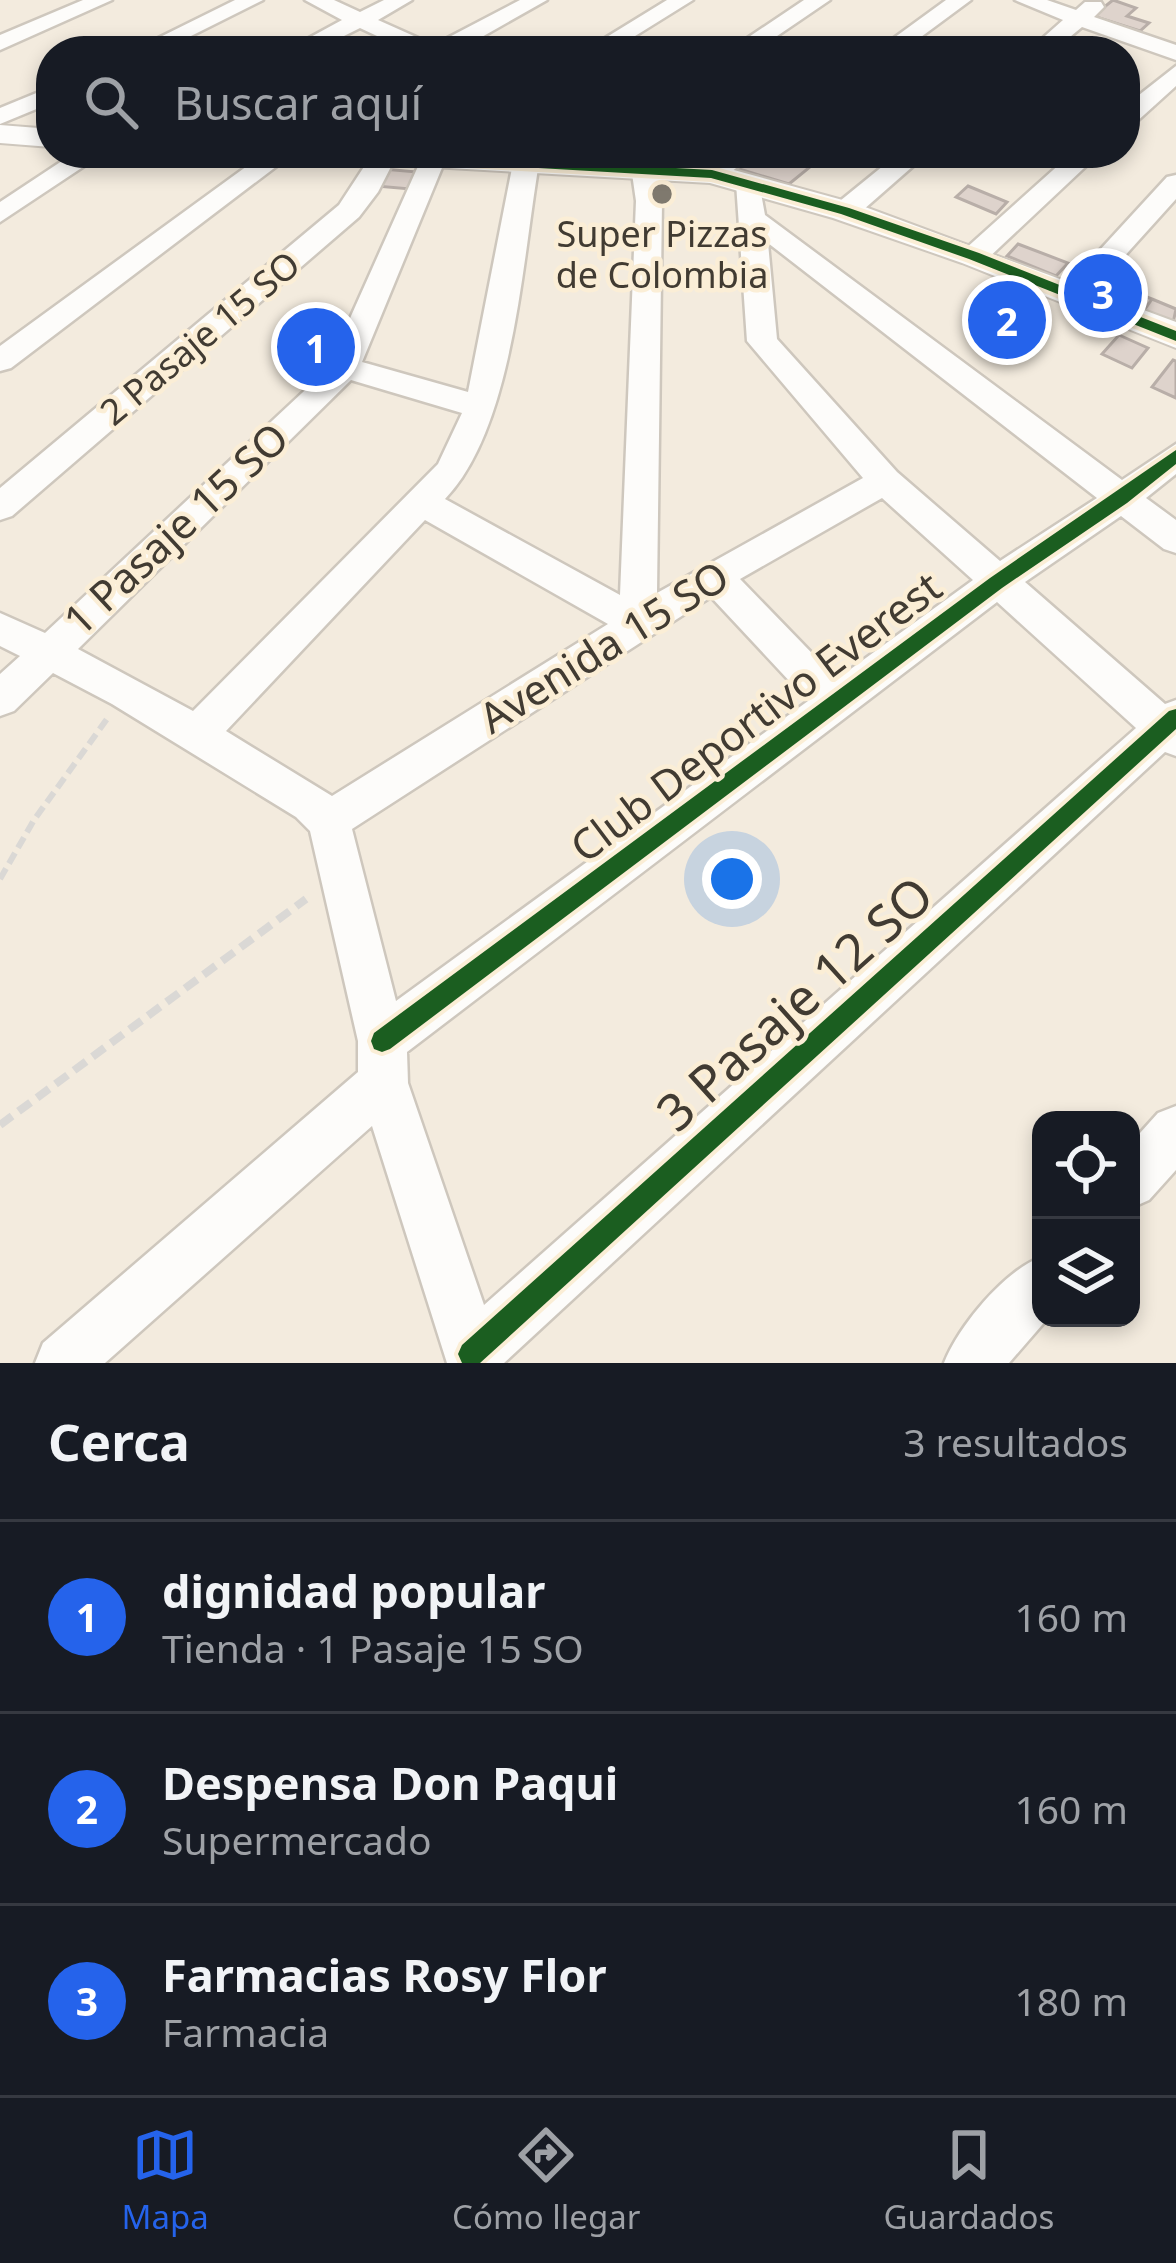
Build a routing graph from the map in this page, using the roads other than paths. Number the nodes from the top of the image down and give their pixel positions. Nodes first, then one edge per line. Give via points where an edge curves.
1 (101, 0) edge
2 (252, 0) edge
3 (316, 0) edge
4 (401, 0) edge
5 (536, 0) edge
6 (682, 0) edge
7 (819, 0) edge
8 (960, 0) edge
9 (1026, 0) edge
10 (1102, 0) edge
11 (1078, 19) junction
12 (360, 20) junction
13 (175, 36) edge
14 (327, 36) edge
15 (395, 36) edge
16 (468, 36) edge
17 (621, 36) edge
18 (763, 36) edge
19 (908, 36) edge
20 (1057, 36) edge
21 (1127, 36) edge
22 (1140, 41) edge
23 (0, 43) edge
24 (1176, 53) edge
25 (1176, 73) edge
26 (36, 101) edge
27 (1140, 105) edge
28 (0, 117) edge
29 (0, 134) edge
30 (36, 137) edge
31 (69, 168) edge
32 (260, 168) edge
33 (395, 168) edge
34 (408, 168) edge
35 (551, 168) edge
36 (645, 168) edge
37 (681, 168) edge
38 (897, 168) edge
39 (1071, 168) edge
40 (1176, 183) edge
41 (747, 184) edge
42 (845, 211) junction
43 (0, 214) edge
44 (974, 256) junction
45 (1074, 295) junction
46 (1176, 336) edge
47 (0, 361) edge
48 (344, 367) junction
49 (481, 407) junction
50 (1176, 456) edge
51 (885, 482) junction
52 (1120, 500) junction
53 (423, 503) junction
54 (0, 508) edge
55 (1176, 539) edge
56 (714, 576) junction
57 (996, 583) junction
58 (638, 623) junction
59 (0, 628) edge
60 (44, 652) junction
61 (0, 699) edge
62 (835, 703) junction
63 (1172, 728) edge
64 (197, 734) junction
65 (329, 821) junction
66 (382, 1062) junction
67 (1176, 1131) edge
68 (1140, 1172) edge
69 (1032, 1294) edge
70 (473, 1358) edge
71 (63, 1363) edge
72 (972, 1363) edge

1 - 23 street
2 - 13 street
3 - 12 street
4 - 12 street
5 - 16 street
6 - 17 street
7 - 18 street
8 - 19 street
9 - 11 street
10 - 11 street
11 - 20 street
11 - 21 street
12 - 14 street
12 - 15 street
22 - 24 street
25 - 27 street
26 - 28 street
29 - 30 street
31 - 43 street
32 - 47 street
33 - 54 street, 2 Pasaje 15 SO
34 - 48 street, 1 Pasaje 15 SO
35 - 49 street
36 - 58 street
37 - 41 street
38 - 42 street
39 - 44 street
40 - 45 street
41 - 42 street
41 - 51 street via 762,340
41 - 52 street
42 - 44 street
44 - 45 street
45 - 46 street
48 - 49 street
48 - 60 street, 1 Pasaje 15 SO
49 - 53 street via 452,471
50 - 52 street, Club Deportivo Everest
51 - 56 street, Avenida 15 SO
51 - 57 street
52 - 55 street
52 - 57 street, Club Deportivo Everest
53 - 58 street
53 - 64 street
56 - 58 street, Avenida 15 SO
56 - 62 street
57 - 62 street, Club Deportivo Everest
57 - 63 street
58 - 65 street, Avenida 15 SO
59 - 60 street
60 - 61 street, 1 Pasaje 15 SO
60 - 64 street
62 - 66 street, Club Deportivo Everest
63 - 70 street, 3 Pasaje 12 SO
64 - 65 street
65 - 66 street
66 - 70 street
66 - 71 street, Club Deportivo Everest
67 - 68 street
69 - 72 street

